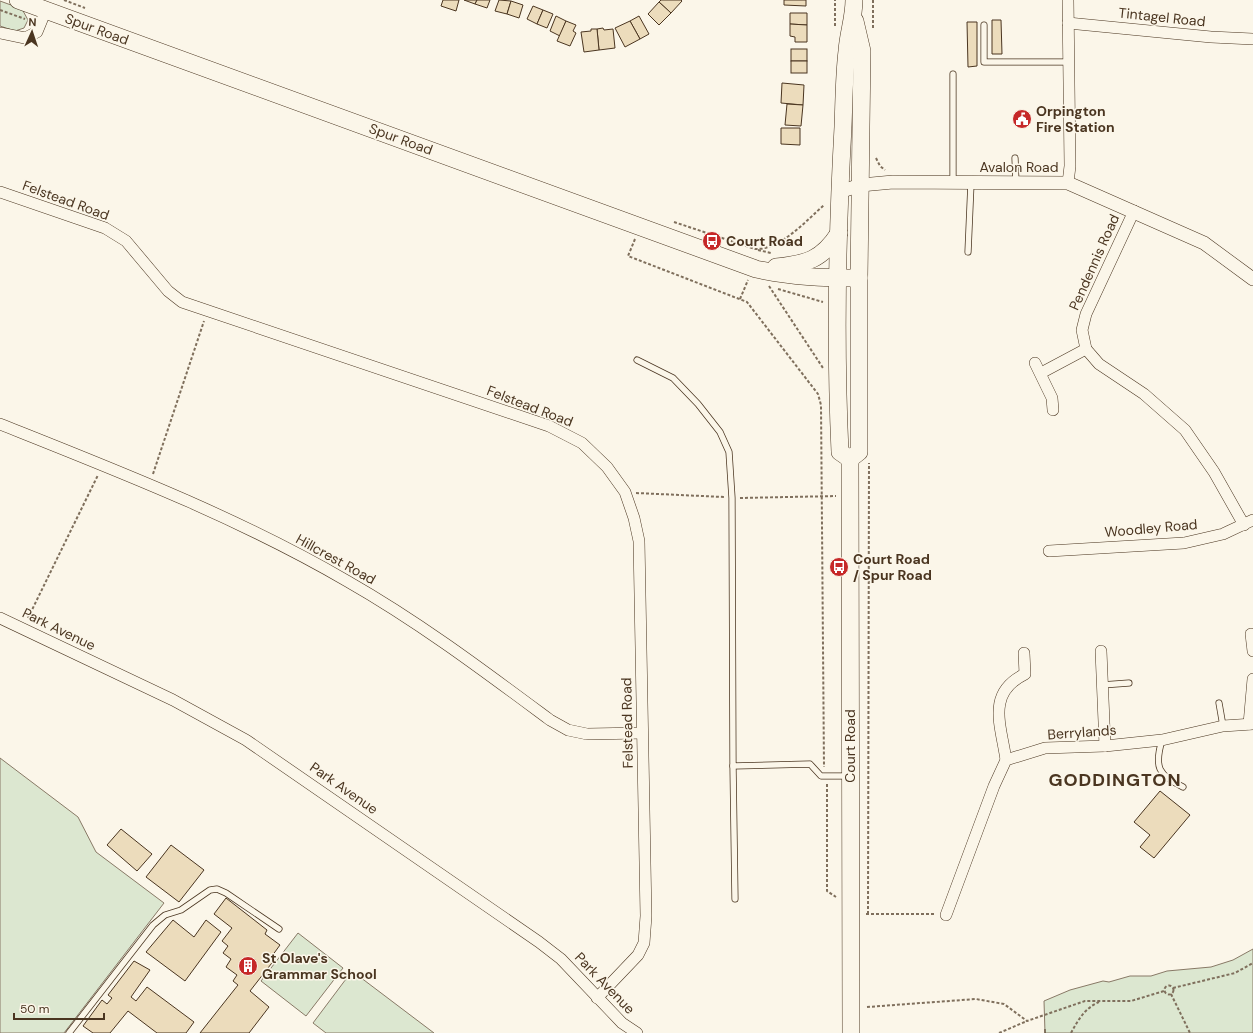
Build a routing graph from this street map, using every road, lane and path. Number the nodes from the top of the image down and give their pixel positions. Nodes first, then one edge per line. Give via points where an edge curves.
1 (18, 0) edge
2 (1068, 0) edge
3 (854, 7) edge
4 (46, 10) junction
5 (1068, 23) junction
6 (984, 25) dead end
7 (0, 33) edge
8 (1253, 39) edge
9 (1069, 62) junction
10 (953, 74) dead end
11 (874, 151) dead end
12 (1016, 158) dead end
13 (882, 168) dead end
14 (971, 182) junction
15 (1016, 182) junction
16 (954, 183) junction
17 (1068, 183) junction
18 (861, 185) junction
19 (0, 192) edge
20 (832, 201) junction
21 (1134, 211) junction
22 (671, 222) dead end
23 (839, 233) junction
24 (643, 241) dead end
25 (755, 249) junction
26 (968, 252) dead end
27 (774, 254) dead end
28 (758, 278) junction
29 (838, 278) junction
30 (859, 278) junction
31 (1253, 279) edge
32 (769, 286) junction
33 (740, 299) junction
34 (816, 300) dead end
35 (207, 310) junction
36 (1086, 349) junction
37 (637, 360) dead end
38 (1035, 363) dead end
39 (825, 371) dead end
40 (1041, 373) junction
41 (1053, 410) dead end
42 (0, 424) edge
43 (850, 459) junction
44 (869, 461) dead end
45 (102, 464) junction
46 (148, 483) junction
47 (824, 496) dead end
48 (837, 496) dead end
49 (1248, 523) edge
50 (1049, 551) dead end
51 (0, 618) edge
52 (24, 629) junction
53 (1251, 634) dead end
54 (1101, 650) dead end
55 (1253, 651) edge
56 (1024, 653) dead end
57 (1253, 679) edge
58 (1129, 683) dead end
59 (1102, 685) junction
60 (1219, 703) dead end
61 (1251, 724) edge
62 (1223, 726) junction
63 (642, 733) junction
64 (1162, 740) junction
65 (1105, 746) junction
66 (1006, 760) junction
67 (733, 766) junction
68 (832, 776) junction
69 (850, 776) junction
70 (827, 784) dead end
71 (1183, 787) dead end
72 (735, 899) dead end
73 (841, 899) dead end
74 (859, 913) junction
75 (946, 914) joint
76 (279, 929) dead end
77 (1253, 963) edge
78 (1173, 988) junction
79 (1164, 991) junction
80 (1171, 994) junction
81 (597, 998) junction
82 (1100, 1001) junction
83 (867, 1007) dead end
84 (1027, 1021) junction
85 (69, 1033) edge
86 (637, 1033) edge
87 (851, 1033) edge
88 (999, 1033) edge
89 (1071, 1033) edge
90 (1190, 1033) edge

1 - 4 main road, Spur Road
2 - 5 street
3 - 18 main road, Court Road via 862,51
3 - 20 main road, Court Road via 847,50
4 - 7 street via 37,32 25,38
4 - 28 main road, Spur Road
5 - 8 street, Tintagel Road
5 - 9 street
6 - 9 lane via 984,62
9 - 17 street
10 - 16 lane
11 - 13 path
12 - 15 lane
14 - 15 street, Avalon Road
14 - 16 street, Avalon Road
14 - 26 lane
15 - 17 street, Avalon Road
16 - 18 street, Avalon Road via 893,182
17 - 21 street, Avalon Road
18 - 20 street, Avalon Road via 842,191
18 - 30 main road, Court Road
19 - 35 street, Felstead Road via 105,228 126,241 168,291 182,302
20 - 23 main road, Court Road
20 - 25 path via 776,245
21 - 31 street, Avalon Road via 1204,243
21 - 36 street, Pendennis Road via 1086,314 1082,330
22 - 25 path
23 - 28 main road via 832,244 811,261
23 - 29 main road, Court Road
24 - 33 path via 635,238 628,256
25 - 27 path
28 - 29 main road, Spur Road via 783,275
28 - 32 path
28 - 33 path via 748,279
29 - 30 main road, Spur Road
29 - 43 main road, Court Road via 837,389 840,452
30 - 43 main road, Court Road via 859,452
32 - 34 path
32 - 39 path
33 - 68 path via 748,302 818,394 821,405 824,767
35 - 46 path
35 - 63 street, Felstead Road via 549,426 582,443 602,462 625,492 639,541
36 - 40 street
36 - 49 street, Pendennis Road via 1099,364 1144,394 1185,430
37 - 67 lane via 673,378 720,432 729,452 732,498
38 - 40 street
40 - 41 street via 1052,398
42 - 45 street, Hillcrest Road
43 - 69 main road, Court Road
44 - 74 path
45 - 46 street, Hillcrest Road
45 - 52 path
46 - 63 street, Hillcrest Road via 254,531 348,581 446,642 550,720 568,730 587,734
47 - 48 path
49 - 50 street, Woodley Road via 1223,534 1184,543
51 - 52 street, Park Avenue
52 - 81 street, Park Avenue via 172,700 246,740 561,958
53 - 55 street
54 - 59 street
56 - 66 street via 1026,674 1014,680 1002,693 999,705
57 - 61 street
58 - 59 lane
59 - 65 street
60 - 62 lane
61 - 62 street, Berrylands
62 - 64 street, Berrylands
63 - 81 street, Felstead Road via 646,916 644,943 638,955
64 - 65 street, Berrylands
64 - 71 lane via 1158,761 1160,771 1167,780
65 - 66 street, Berrylands via 1045,748
66 - 75 street
67 - 68 lane via 810,764 821,776
67 - 72 lane
68 - 69 lane
69 - 74 main road, Court Road
70 - 73 path via 827,891
74 - 75 path
74 - 87 main road, Court Road
76 - 85 lane via 226,893 210,890 182,910 165,915 153,925
77 - 78 path via 1235,973
78 - 79 path via 1168,985
78 - 80 path
79 - 80 path
79 - 82 path via 1131,1001
80 - 90 path
81 - 86 street, Park Avenue via 622,1023
82 - 84 path via 1085,1001
82 - 89 path via 1091,1005 1080,1017
83 - 84 path via 976,999 1004,1004
84 - 88 path

